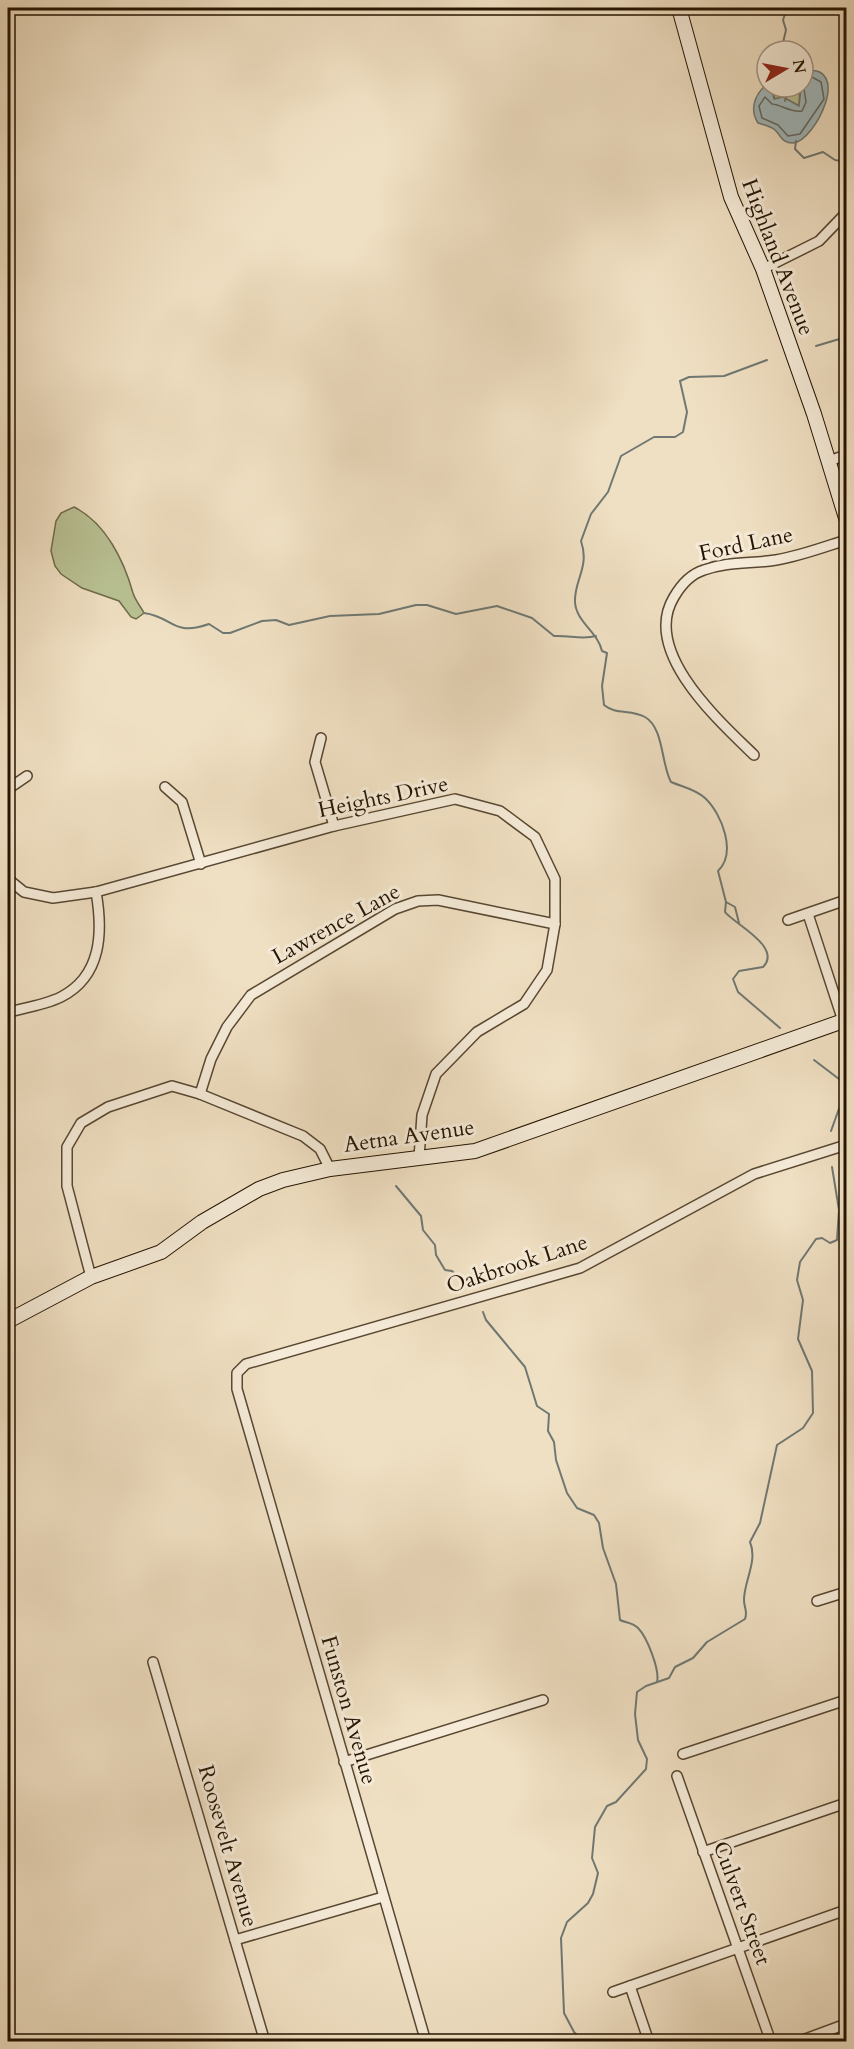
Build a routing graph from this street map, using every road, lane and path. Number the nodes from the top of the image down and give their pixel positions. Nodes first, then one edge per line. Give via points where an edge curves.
1 (679, 8) edge
2 (846, 213) edge
3 (763, 269) junction
4 (846, 454) edge
5 (829, 461) junction
6 (846, 518) edge
7 (846, 540) edge
8 (321, 738) dead end
9 (754, 755) dead end
10 (27, 776) dead end
11 (165, 787) dead end
12 (8, 789) edge
13 (334, 826) junction
14 (201, 864) junction
15 (8, 879) edge
16 (96, 892) junction
17 (846, 900) edge
18 (808, 914) junction
19 (788, 920) dead end
20 (555, 924) junction
21 (8, 1012) edge
22 (845, 1020) edge
23 (200, 1094) junction
24 (846, 1145) edge
25 (419, 1158) junction
26 (330, 1169) junction
27 (91, 1277) junction
28 (8, 1321) edge
29 (237, 1389) joint
30 (846, 1592) edge
31 (817, 1601) dead end
32 (153, 1662) dead end
33 (543, 1700) dead end
34 (846, 1700) edge
35 (683, 1754) dead end
36 (344, 1762) junction
37 (676, 1776) dead end
38 (846, 1803) edge
39 (703, 1852) junction
40 (383, 1897) junction
41 (846, 1910) edge
42 (235, 1940) junction
43 (737, 1948) junction
44 (630, 1986) junction
45 (613, 1992) dead end
46 (846, 2024) edge
47 (265, 2042) edge
48 (426, 2042) edge
49 (649, 2042) edge
50 (771, 2042) edge
51 (797, 2042) edge

1 - 3 street, Highland Avenue via 731,197
2 - 3 street via 819,241
3 - 5 street, Highland Avenue
4 - 5 street
5 - 6 street, Highland Avenue
7 - 9 street, Ford Lane via 778,560 702,570 680,588 671,602 665,637 675,663 724,726
8 - 13 street via 315,762
10 - 12 street
11 - 14 street via 182,802
13 - 14 street, Heights Drive
13 - 20 street, Heights Drive via 455,799 500,811 536,837 555,879
14 - 16 street, Heights Drive
15 - 16 street, Heights Drive via 24,892 53,898
16 - 21 street via 101,922 95,963 76,988 60,998
17 - 18 street
18 - 19 street
18 - 22 street
20 - 23 street, Lawrence Lane via 438,900 418,901 395,909 250,995 211,1059
20 - 25 street, Heights Drive via 547,970 524,1004 477,1032 436,1074 422,1115
22 - 25 street, Aetna Avenue via 474,1151
23 - 26 street via 303,1136 320,1149
23 - 27 street via 172,1086 108,1107 81,1123 76,1131 67,1147 67,1186
24 - 29 street, Oakbrook Lane via 754,1174 579,1268 246,1364 237,1373
25 - 26 street, Aetna Avenue
26 - 27 street, Aetna Avenue via 259,1189 202,1222 161,1252
27 - 28 street, Aetna Avenue
29 - 36 street, Funston Avenue
30 - 31 street
32 - 42 street, Roosevelt Avenue
33 - 36 street
34 - 35 street
36 - 40 street, Funston Avenue
37 - 39 street, Culvert Street
38 - 39 street
39 - 43 street, Culvert Street
40 - 42 street
40 - 48 street, Funston Avenue
41 - 43 street
42 - 47 street, Roosevelt Avenue
43 - 44 street
43 - 50 street, Culvert Street
44 - 45 street
44 - 49 street
46 - 51 street

